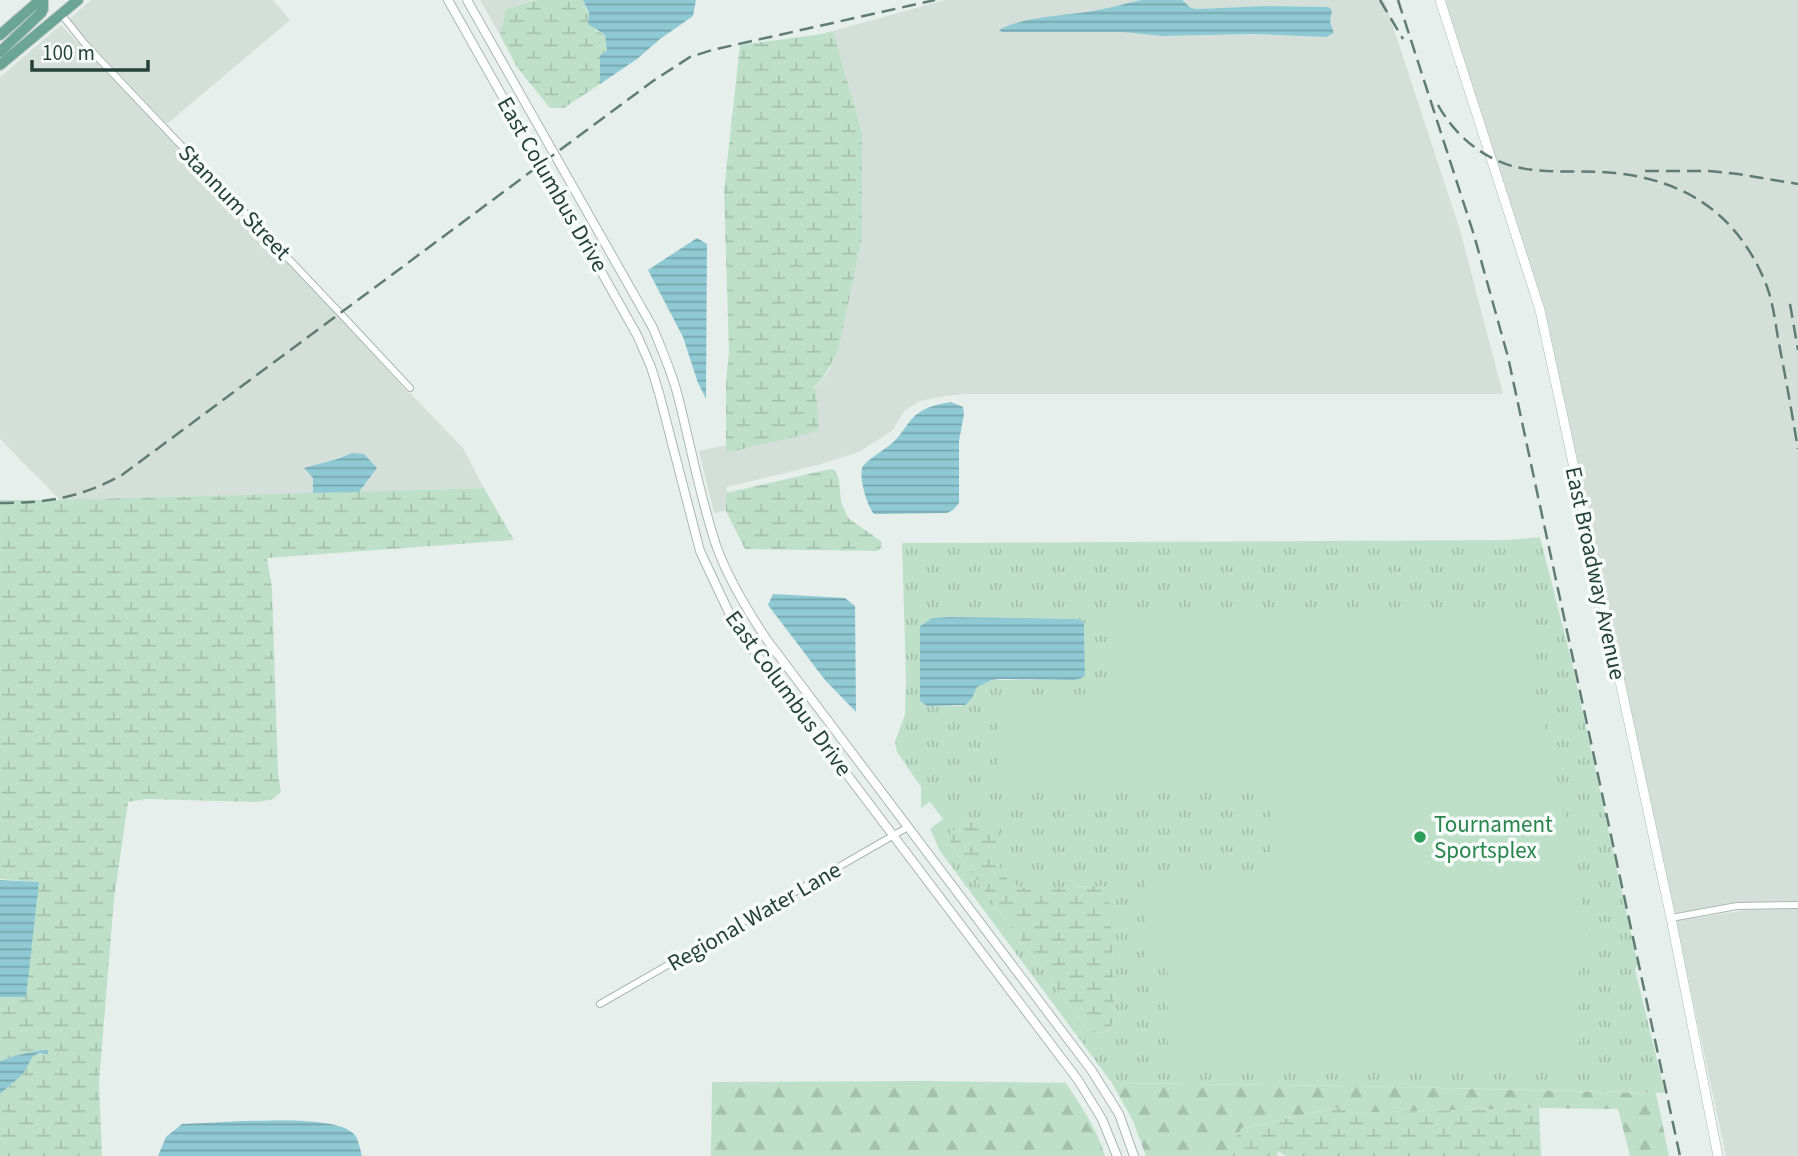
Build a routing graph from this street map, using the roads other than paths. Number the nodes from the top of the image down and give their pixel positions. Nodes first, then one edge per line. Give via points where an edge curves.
1 (41, 0) edge
2 (64, 0) edge
3 (78, 0) edge
4 (448, 0) edge
5 (467, 0) edge
6 (1440, 0) edge
7 (453, 9) junction
8 (61, 14) junction
9 (0, 35) edge
10 (0, 52) edge
11 (0, 65) edge
12 (410, 388) dead end
13 (699, 483) junction
14 (683, 488) junction
15 (908, 827) junction
16 (894, 835) junction
17 (1798, 905) edge
18 (1671, 918) junction
19 (600, 1004) dead end
20 (1116, 1156) edge
21 (1135, 1156) edge
22 (1718, 1156) edge

1 - 9 main road
1 - 10 main road via 41,13
2 - 8 main road
3 - 8 main road
4 - 7 street, East Columbus Drive
5 - 7 street
5 - 13 street, East Columbus Drive via 653,328 676,390
6 - 18 main road, East Broadway Avenue via 1540,310
7 - 14 street, East Columbus Drive via 637,335 659,393
8 - 11 main road
8 - 12 street, Stannum Street
13 - 14 street
13 - 15 street, East Columbus Drive via 717,547 748,611
14 - 16 street, East Columbus Drive via 700,551 731,617
15 - 16 street, Regional Water Lane
15 - 21 street, East Columbus Drive via 1092,1071 1119,1114
16 - 19 street, Regional Water Lane
16 - 20 street, East Columbus Drive via 1078,1080 1102,1119
17 - 18 street via 1737,906
18 - 22 main road, East Broadway Avenue

